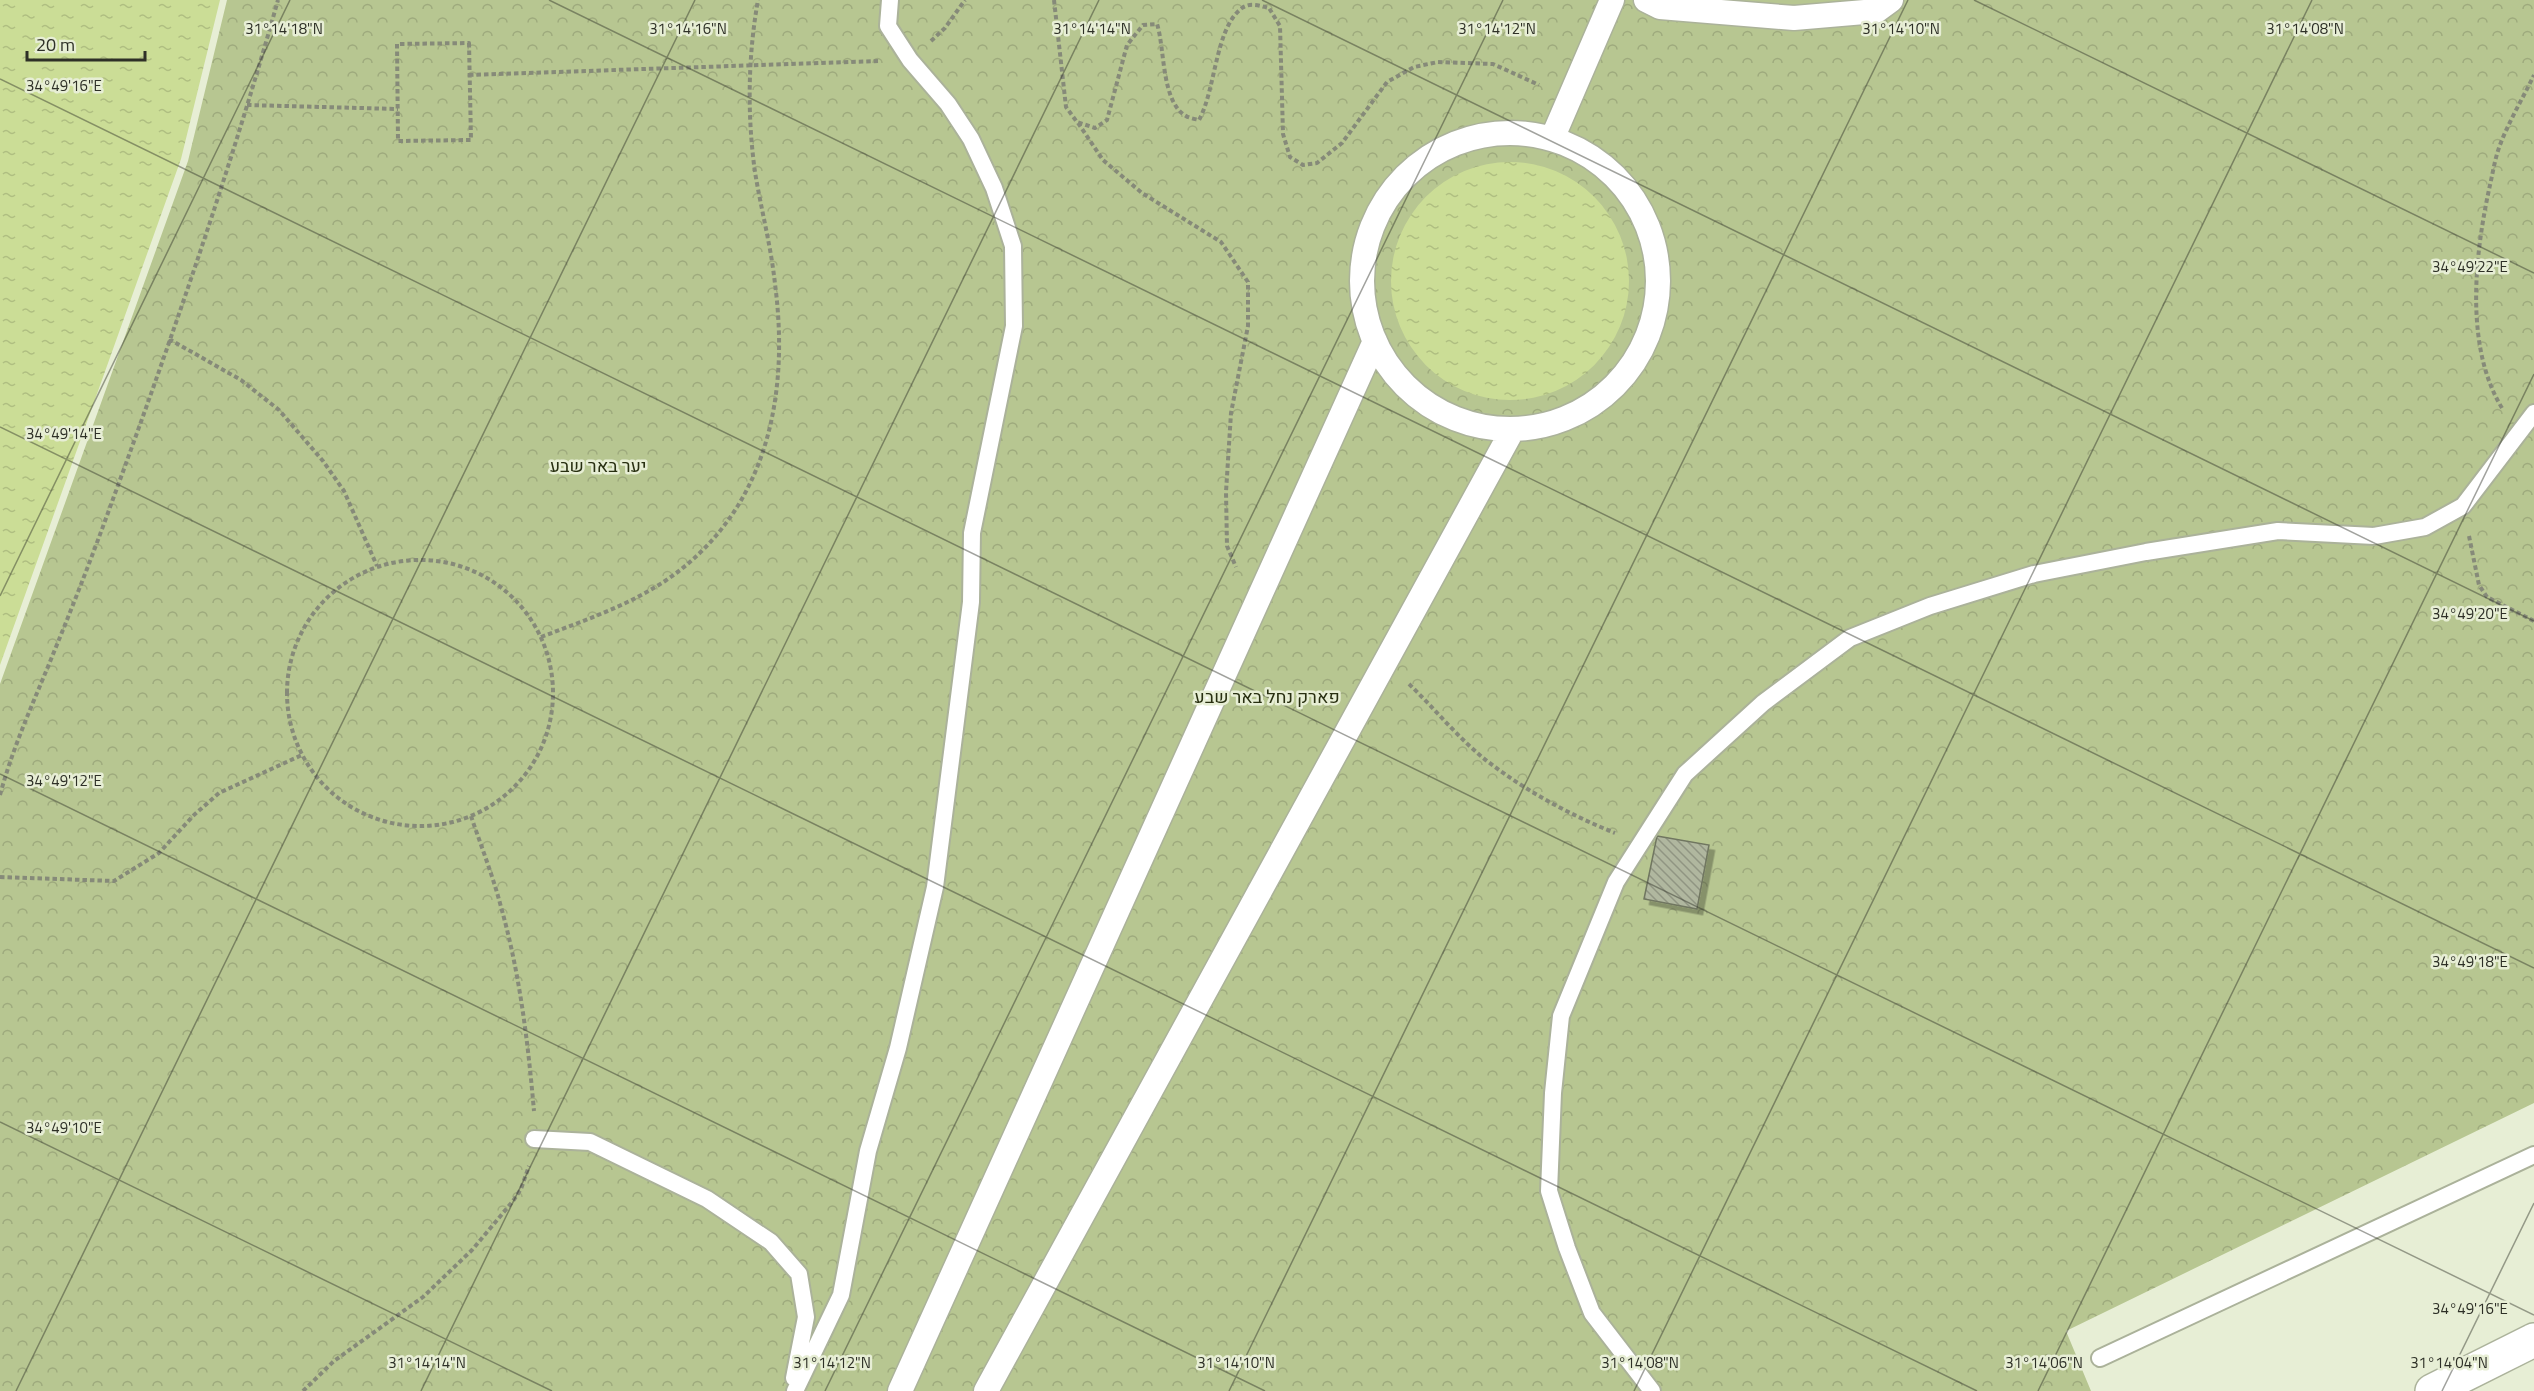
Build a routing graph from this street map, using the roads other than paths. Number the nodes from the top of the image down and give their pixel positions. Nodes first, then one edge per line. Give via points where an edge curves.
1 (890, 0) edge
2 (1612, 0) edge
3 (1646, 0) edge
4 (1890, 0) edge
5 (1552, 140) junction
6 (1375, 340) junction
7 (2534, 413) edge
8 (1514, 429) junction
9 (534, 1139) road end
10 (2534, 1155) edge
11 (2534, 1340) edge
12 (2100, 1358) dead end
13 (793, 1391) edge
14 (900, 1391) edge
15 (986, 1391) edge
16 (1652, 1391) edge
17 (2432, 1391) edge

1 - 13 lane via 888,26 971,139 994,188 1012,246 1014,326 972,533 971,602 935,886 898,1048 868,1151 841,1294
2 - 5 street
3 - 4 street via 1660,7 1794,18 1876,11
5 - 6 street via 1506,133 1441,150 1389,196 1368,239 1364,262 1365,308
5 - 8 street via 1596,161 1629,193 1641,212 1655,255 1656,301 1643,346 1615,385 1579,412 1557,422
6 - 8 street via 1391,370 1424,402 1468,423
6 - 14 street
7 - 16 lane via 2463,506 2425,527 2373,536 2278,531 2146,552 2034,574 1930,606 1850,638 1763,703 1685,774 1616,882 1561,1016 1553,1093 1549,1191 1567,1248 1593,1313
8 - 15 street
9 - 13 lane via 590,1142 707,1199 771,1242 799,1274 806,1317
10 - 12 lane
11 - 17 street

